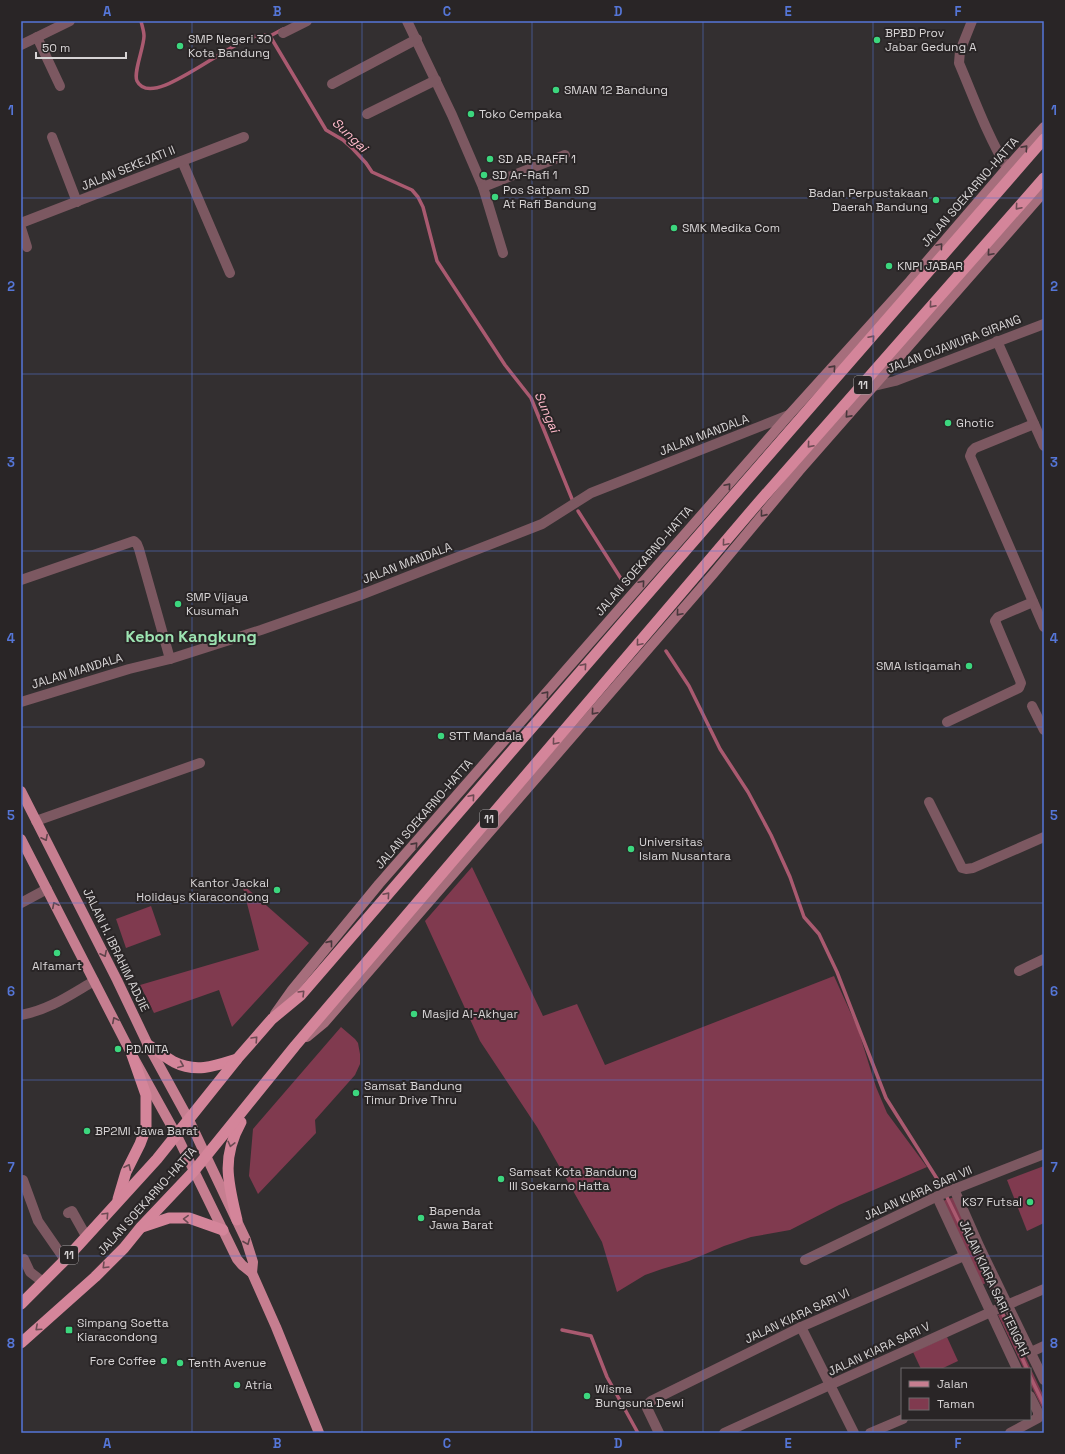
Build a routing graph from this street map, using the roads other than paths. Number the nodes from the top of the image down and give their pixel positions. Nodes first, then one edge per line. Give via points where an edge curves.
1 (307, 21) edge
2 (407, 21) edge
3 (972, 21) edge
4 (66, 22) edge
5 (283, 33) dead end
6 (37, 37) junction
7 (416, 38) junction
8 (21, 45) edge
9 (436, 80) junction
10 (332, 84) dead end
11 (60, 86) dead end
12 (367, 114) dead end
13 (1044, 127) edge
14 (52, 137) dead end
15 (244, 137) dead end
16 (1044, 140) edge
17 (565, 155) dead end
18 (182, 161) junction
19 (1007, 168) junction
20 (1044, 178) edge
21 (483, 187) junction
22 (1044, 192) edge
23 (77, 202) junction
24 (21, 223) edge
25 (21, 228) edge
26 (27, 247) dead end
27 (503, 253) dead end
28 (230, 272) dead end
29 (881, 320) junction
30 (1044, 324) edge
31 (997, 342) junction
32 (874, 386) junction
33 (789, 416) junction
34 (1034, 424) junction
35 (1044, 446) edge
36 (21, 580) edge
37 (1033, 602) junction
38 (1044, 627) edge
39 (170, 659) junction
40 (21, 702) edge
41 (1032, 706) dead end
42 (947, 722) dead end
43 (1044, 730) edge
44 (200, 763) dead end
45 (21, 791) edge
46 (929, 802) dead end
47 (36, 821) junction
48 (1044, 837) edge
49 (21, 839) edge
50 (47, 889) junction
51 (21, 902) edge
52 (1044, 960) edge
53 (1018, 971) dead end
54 (94, 981) junction
55 (21, 1015) edge
56 (272, 1019) junction
57 (148, 1045) junction
58 (295, 1046) junction
59 (132, 1055) junction
60 (237, 1059) junction
61 (264, 1086) junction
62 (189, 1120) junction
63 (177, 1136) junction
64 (1044, 1154) edge
65 (206, 1156) junction
66 (194, 1171) junction
67 (21, 1181) edge
68 (945, 1193) junction
69 (116, 1204) junction
70 (68, 1213) dead end
71 (237, 1220) junction
72 (141, 1228) junction
73 (223, 1230) junction
74 (86, 1236) junction
75 (964, 1256) junction
76 (24, 1259) dead end
77 (65, 1260) junction
78 (805, 1260) dead end
79 (252, 1273) junction
80 (43, 1282) junction
81 (1044, 1289) edge
82 (21, 1304) edge
83 (999, 1308) junction
84 (801, 1327) junction
85 (21, 1343) edge
86 (1044, 1346) edge
87 (1031, 1352) junction
88 (1017, 1368) edge
89 (1044, 1380) edge
90 (830, 1386) junction
91 (1031, 1398) edge
92 (901, 1420) edge
93 (319, 1433) edge
94 (659, 1433) edge
95 (724, 1433) edge
96 (854, 1433) edge
97 (870, 1433) edge
98 (1010, 1433) edge

1 - 5 street
2 - 7 street
3 - 19 street via 960,51 959,63 997,152
4 - 6 street
6 - 8 street
6 - 11 street
7 - 9 street
7 - 10 street
9 - 12 street
9 - 21 street
19 -> 13 main road, JALAN SOEKARNO-HATTA
14 - 23 street
15 - 18 street, JALAN SEKEJATI II
16 - 29 highway, JALAN SOEKARNO-HATTA / 11
17 - 21 street
18 - 23 street, JALAN SEKEJATI II
18 - 28 street
29 -> 19 main road, JALAN SOEKARNO-HATTA
20 -> 58 highway, JALAN SOEKARNO-HATTA / 11 via 758,503
21 - 27 street
22 -> 32 main road, JALAN SOEKARNO-HATTA
23 - 24 street, JALAN SEKEJATI II
25 - 26 street
33 -> 29 main road, JALAN SOEKARNO-HATTA
56 -> 29 highway, JALAN SOEKARNO-HATTA / 11 via 301,995
30 - 31 street, JALAN CIJAWURA GIRANG
31 - 32 street, JALAN CIJAWURA GIRANG via 895,381
31 - 34 street
32 -> 58 main road, JALAN SOEKARNO-HATTA via 324,1023
33 - 39 street, JALAN MANDALA via 590,493 542,524 499,541 358,596
56 -> 33 main road, JALAN SOEKARNO-HATTA via 292,990 379,884
34 - 35 street
34 - 37 street via 975,448 970,456
36 - 39 street via 134,541 139,549
37 - 38 street
37 - 42 street via 998,617 995,621 1019,678 1019,688
39 - 40 street, JALAN MANDALA
41 - 43 street
44 - 47 street
45 - 47 main road, JALAN H. IBRAHIM ADJIE
46 - 48 street via 962,868 966,870
47 -> 57 main road, JALAN H. IBRAHIM ADJIE
49 - 50 main road
50 - 51 street
54 -> 50 main road
52 - 53 street
54 - 55 street via 64,1000
59 -> 54 main road
60 -> 56 highway, JALAN SOEKARNO-HATTA / 11
57 -> 60 highway via 173,1061 190,1068 213,1067
57 - 62 main road, JALAN H. IBRAHIM ADJIE
58 - 61 highway, JALAN SOEKARNO-HATTA / 11
59 - 63 main road
69 -> 59 highway via 126,1172 146,1128 146,1095
60 - 62 highway, JALAN SOEKARNO-HATTA / 11
61 - 65 highway, JALAN SOEKARNO-HATTA / 11
61 -> 71 highway via 234,1135 228,1158 228,1182
62 - 63 highway, JALAN SOEKARNO-HATTA / 11
62 - 65 main road, JALAN H. IBRAHIM ADJIE
63 - 66 main road
63 - 69 highway, JALAN SOEKARNO-HATTA / 11
64 - 68 street, JALAN KIARA SARI VII
65 - 66 highway, JALAN SOEKARNO-HATTA / 11
65 - 71 main road, JALAN H. IBRAHIM ADJIE
66 - 72 highway, JALAN SOEKARNO-HATTA / 11
66 - 73 main road
67 - 77 street via 23,1180 38,1221
68 - 75 street, JALAN KIARA SARI TENGAH
68 - 78 street, JALAN KIARA SARI VII
68 - 83 street, JALAN KIARA SARI TENGAH
74 -> 69 highway, JALAN SOEKARNO-HATTA / 11
70 - 74 street via 72,1211
71 -> 79 main road, JALAN H. IBRAHIM ADJIE via 251,1253
73 -> 72 highway via 189,1218 169,1218
72 -> 85 highway, JALAN SOEKARNO-HATTA / 11 via 94,1277
73 - 79 main road via 237,1259
74 - 77 highway, JALAN SOEKARNO-HATTA / 11
75 - 83 street, JALAN KIARA SARI TENGAH
75 - 84 street, JALAN KIARA SARI VI
76 - 80 street via 30,1272
77 - 80 highway, JALAN SOEKARNO-HATTA / 11
79 - 93 main road
80 - 82 highway, JALAN SOEKARNO-HATTA / 11
81 - 83 street, JALAN KIARA SARI V
83 - 87 street, JALAN KIARA SARI TENGAH
83 - 88 street, JALAN KIARA SARI TENGAH
83 - 90 street, JALAN KIARA SARI V
84 - 90 street
84 - 94 street, JALAN KIARA SARI VI via 650,1401 647,1408
86 - 87 street
87 - 89 street, JALAN KIARA SARI TENGAH
90 - 95 street, JALAN KIARA SARI V
90 - 96 street
91 - 98 street via 1038,1418
92 - 97 street

